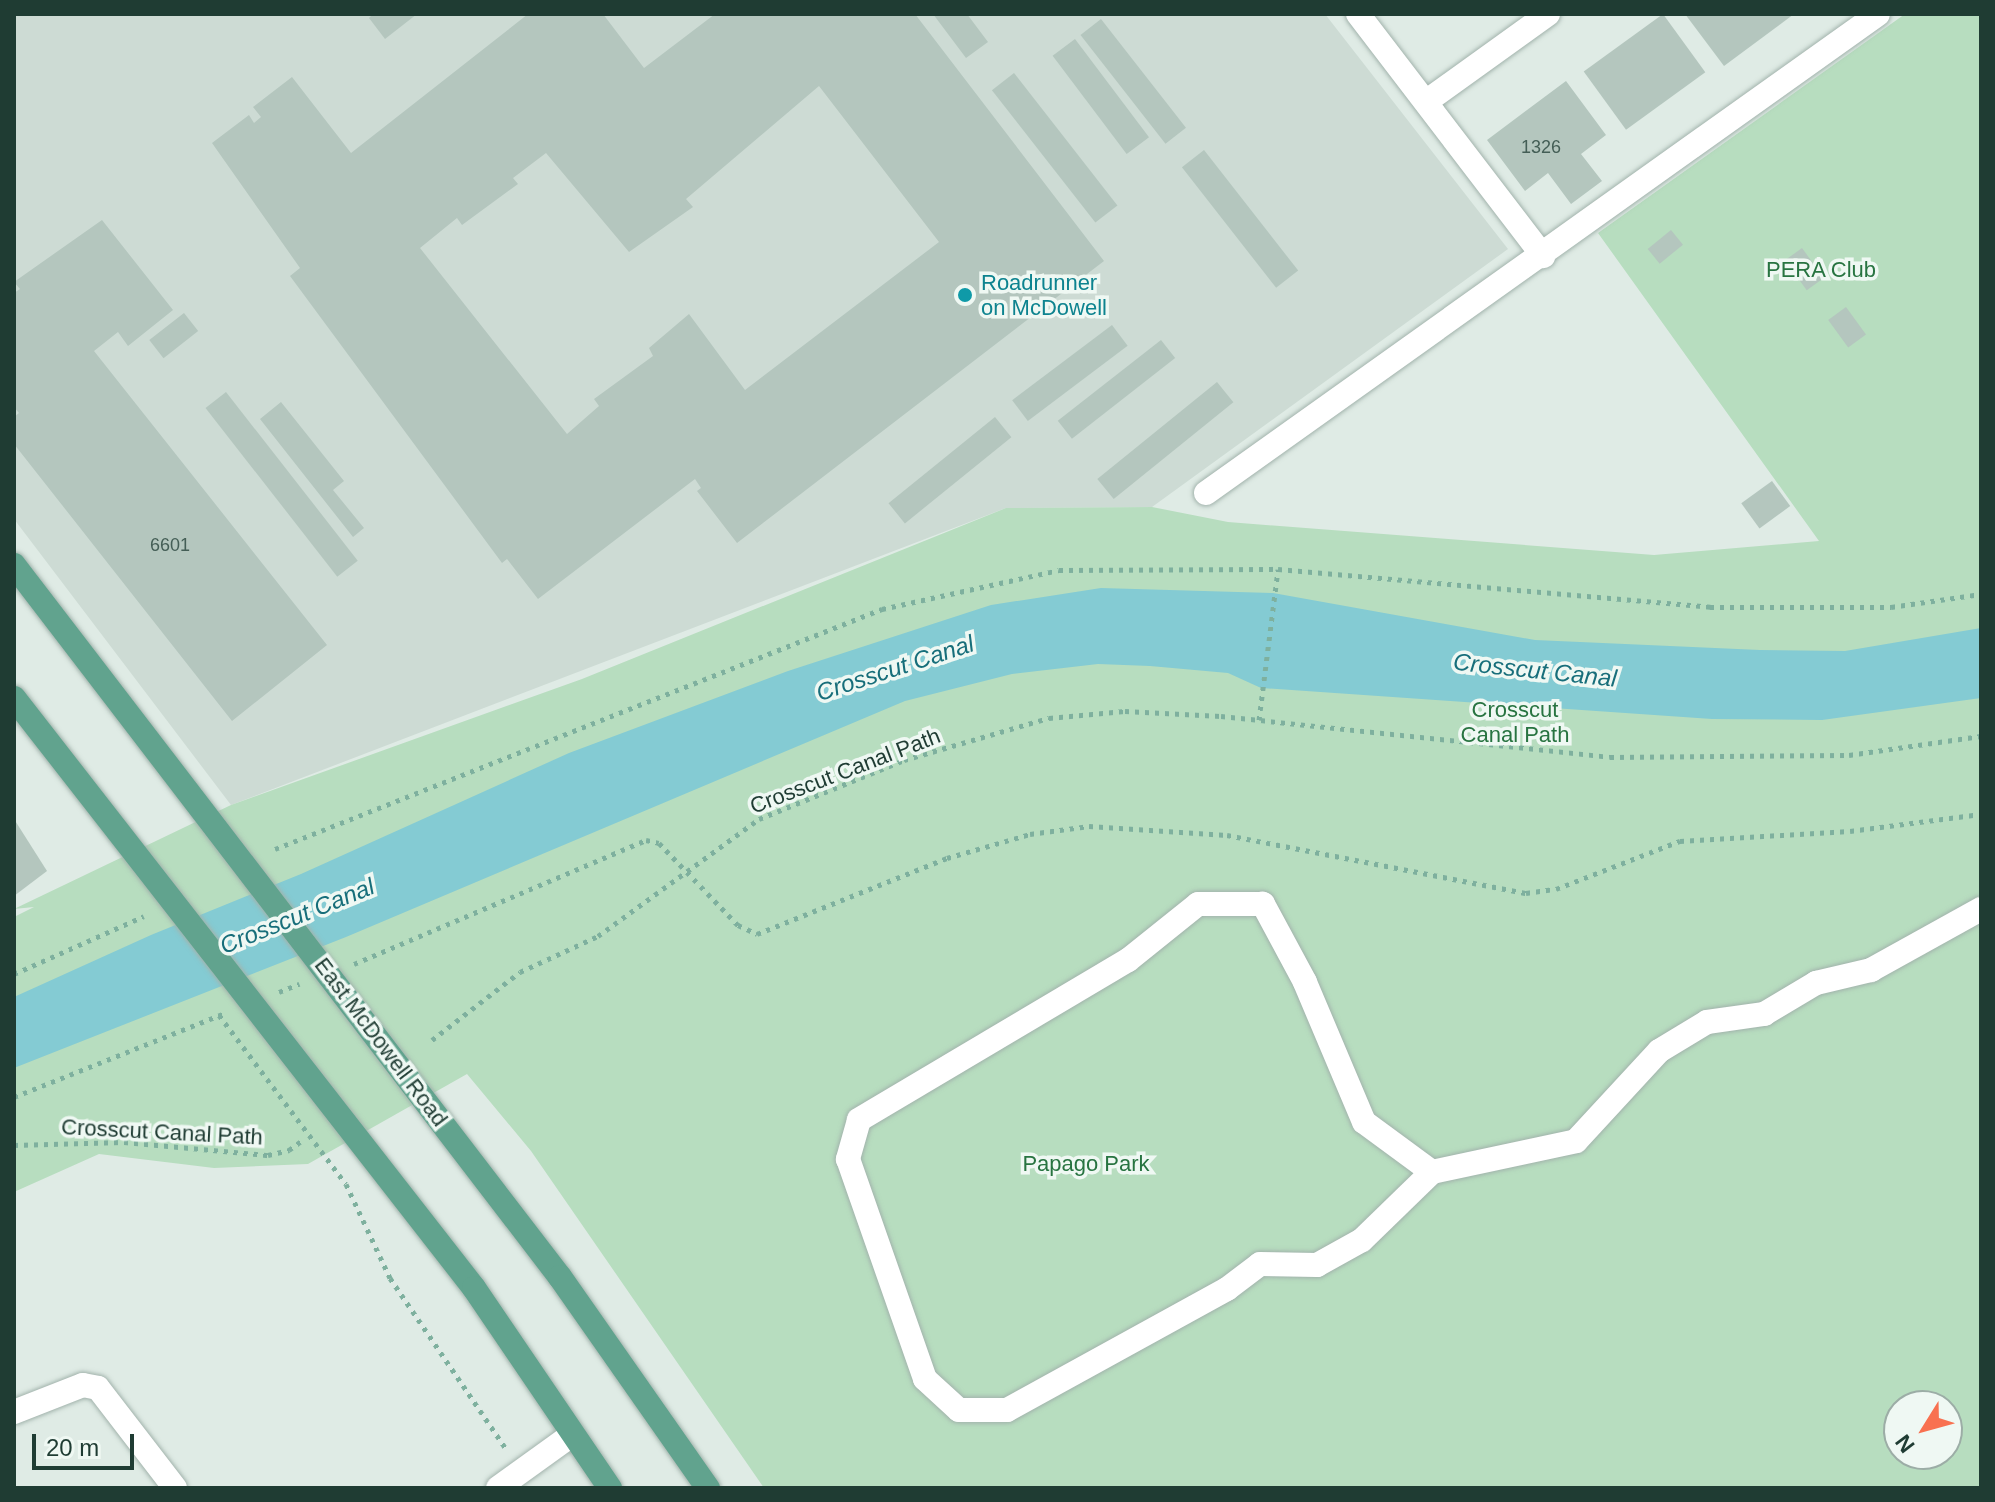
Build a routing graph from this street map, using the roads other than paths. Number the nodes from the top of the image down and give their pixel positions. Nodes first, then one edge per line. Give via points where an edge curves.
1 (1358, 14) edge
2 (1548, 14) edge
3 (1878, 14) edge
4 (1427, 101) junction
5 (1543, 256) junction
6 (1206, 493) dead end
7 (14, 565) edge
8 (14, 698) edge
9 (1981, 909) edge
10 (1432, 1172) junction
11 (14, 1412) edge
12 (573, 1434) junction
13 (175, 1488) edge
14 (498, 1488) edge
15 (610, 1488) edge
16 (708, 1488) edge

1 - 4 street
2 - 4 street
3 - 5 street
4 - 5 street
5 - 6 street
7 - 16 main road, East McDowell Road via 560,1277
8 - 12 main road via 474,1288
9 - 10 street via 1871,970 1816,983 1764,1014 1707,1022 1659,1051 1576,1141
10 - 10 street via 1362,1240 1317,1265 1260,1264 1227,1289 1007,1410 959,1410 925,1379 848,1159 859,1120 1128,960 1198,904 1263,904 1305,982 1364,1122
11 - 13 street via 83,1385 98,1388
12 - 14 street
12 - 15 main road

